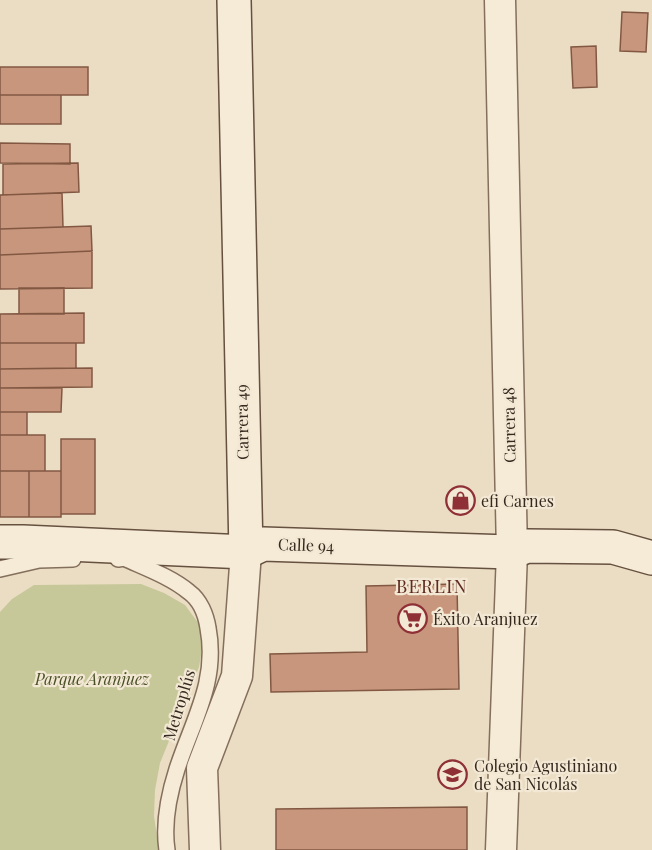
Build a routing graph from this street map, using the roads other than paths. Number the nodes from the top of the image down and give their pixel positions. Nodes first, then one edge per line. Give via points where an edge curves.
1 (234, 0) edge
2 (500, 0) edge
3 (652, 533) edge
4 (0, 542) edge
5 (613, 547) junction
6 (246, 552) junction
7 (512, 552) junction
8 (652, 558) edge
9 (0, 568) edge
10 (204, 843) edge
11 (168, 850) edge
12 (501, 850) edge

1 - 6 street, Carrera 49
2 - 7 street, Carrera 48
3 - 5 street, Calle 94
4 - 6 street, Calle 94
5 - 7 street, Calle 94 via 527,546
5 - 8 street, Calle 94
6 - 7 street, Calle 94 via 263,544
6 - 10 street, Carrera 49 via 237,676 202,768
7 - 12 street, Carrera 48
9 - 11 lane, Metroplús via 39,560 124,558 192,593 206,616 212,645 209,679 169,798 165,837

